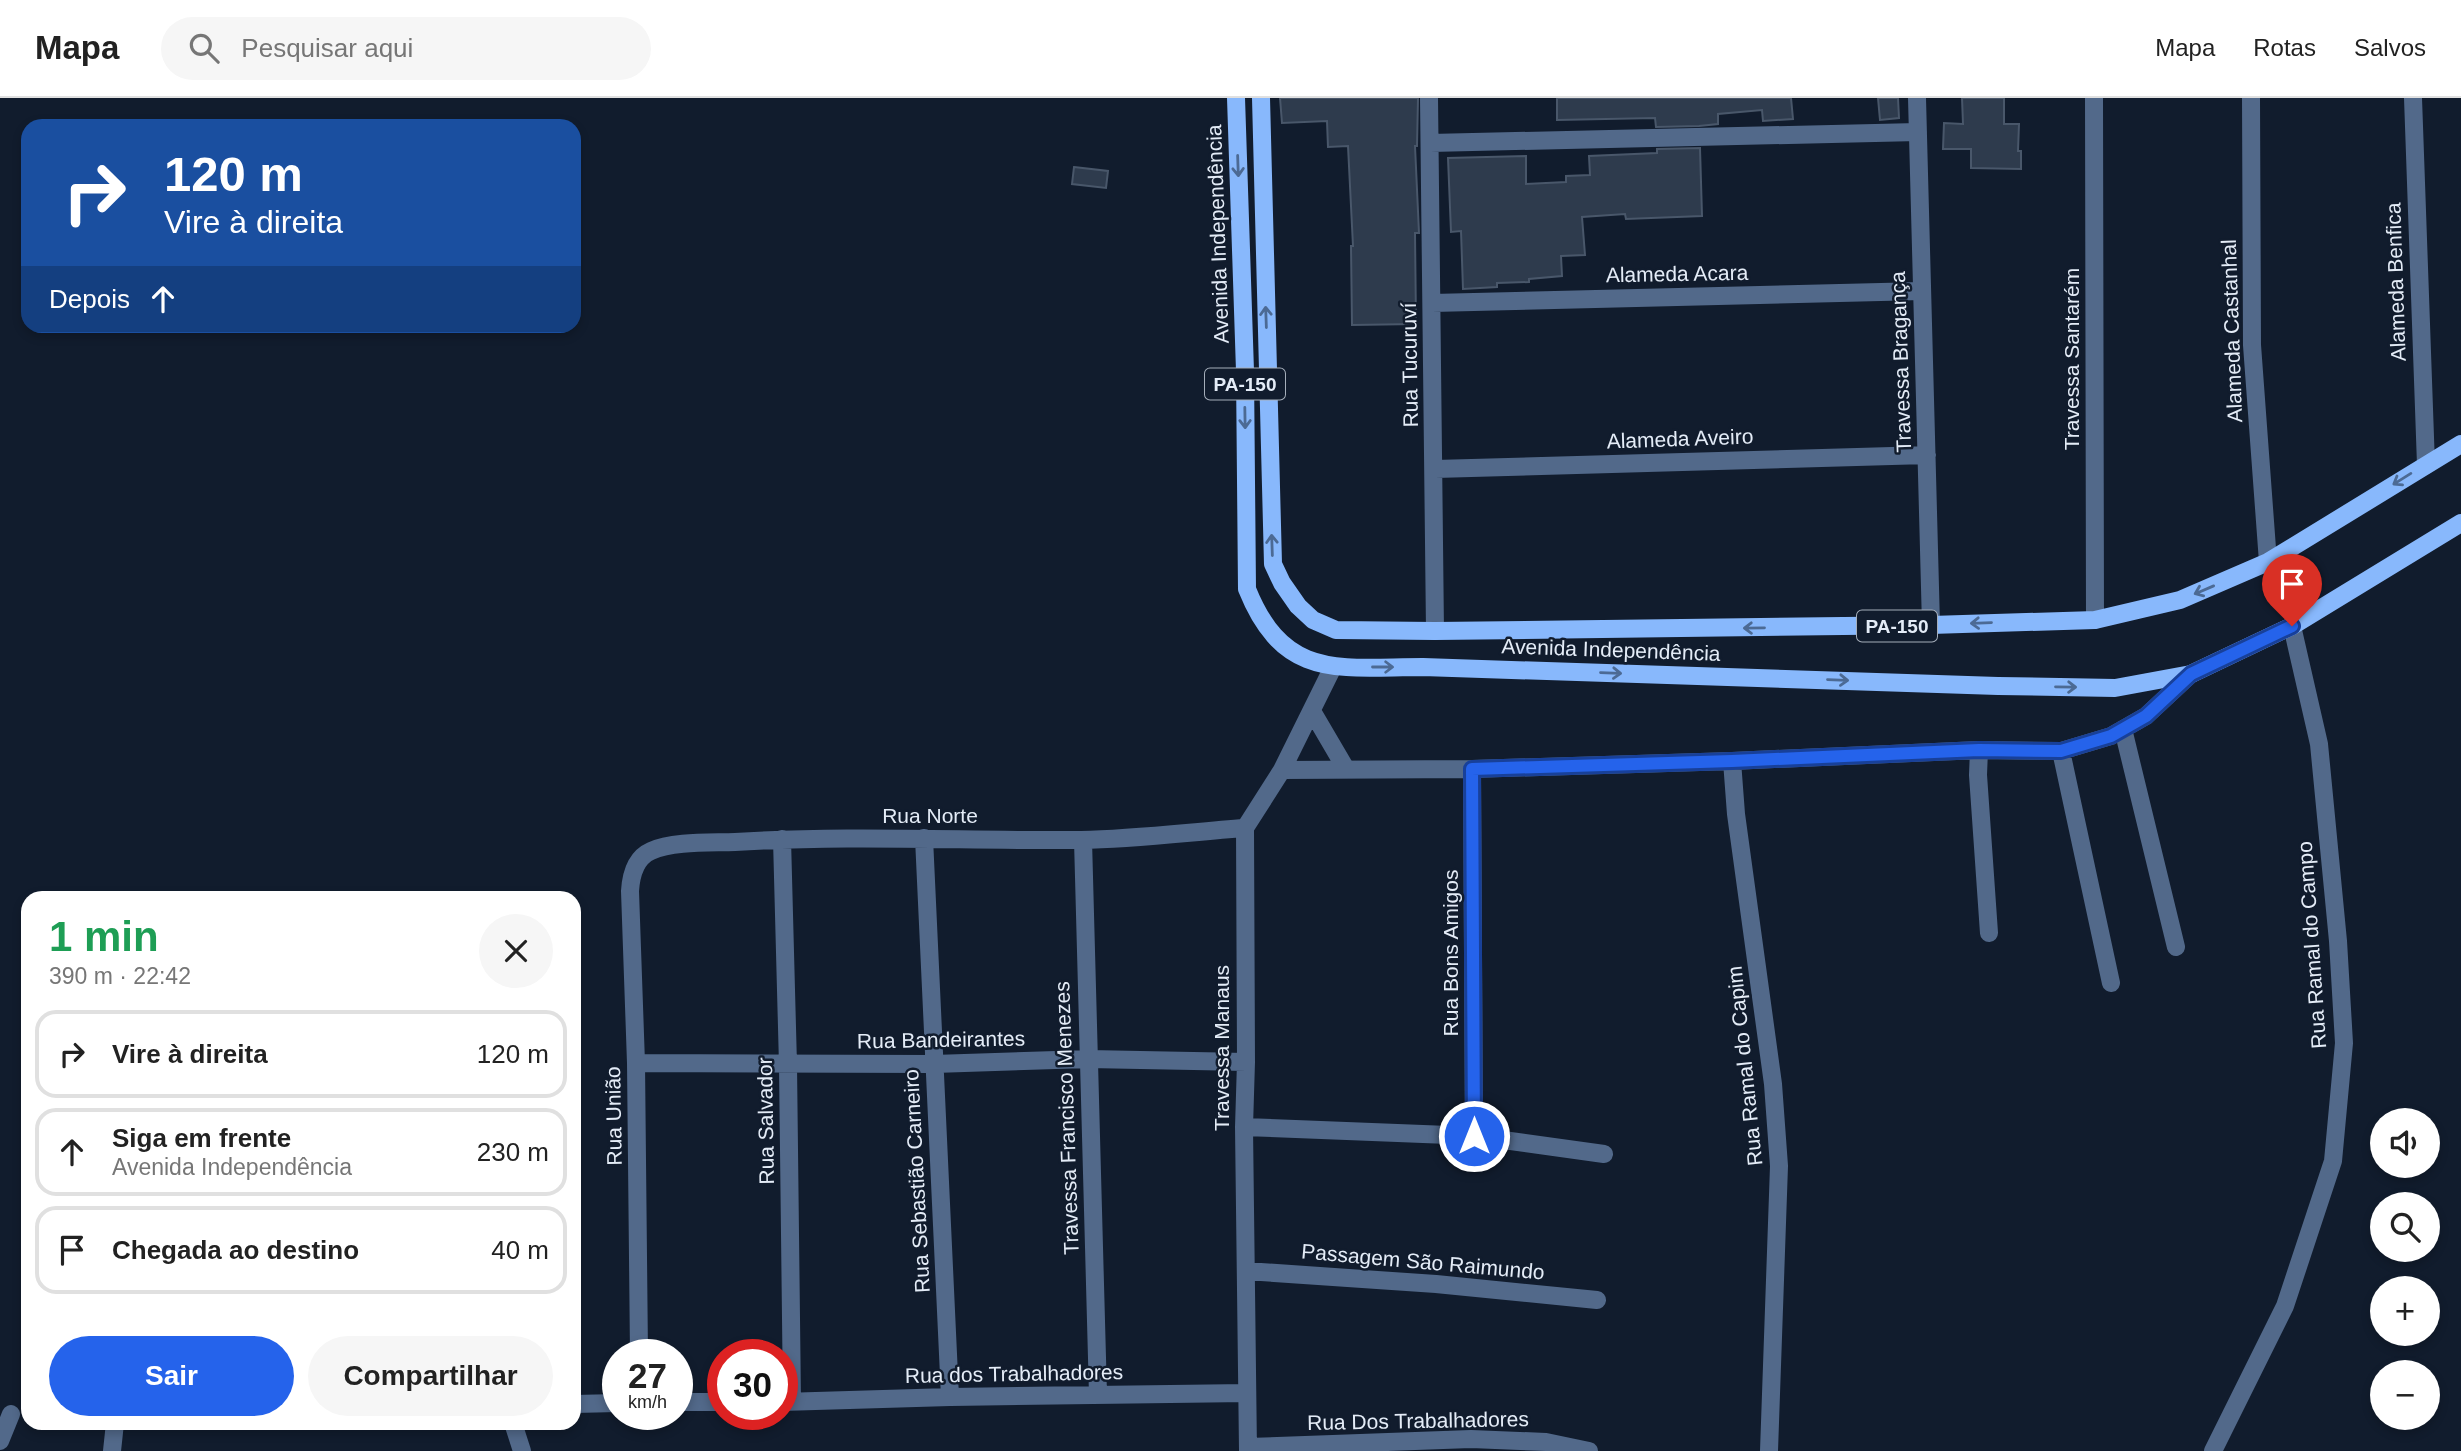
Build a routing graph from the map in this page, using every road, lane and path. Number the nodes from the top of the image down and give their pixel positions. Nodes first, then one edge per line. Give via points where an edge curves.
1 (1236, 98) edge
2 (1261, 98) edge
3 (1429, 98) edge
4 (1917, 98) edge
5 (2094, 98) edge
6 (2251, 98) edge
7 (2413, 98) edge
8 (1918, 132) junction
9 (1430, 143) junction
10 (1922, 291) junction
11 (1432, 303) junction
12 (2461, 444) edge
13 (1927, 455) junction
14 (2426, 465) junction
15 (1435, 469) junction
16 (2459, 531) edge
17 (2268, 562) junction
18 (2095, 620) junction
19 (1931, 625) junction
20 (2292, 626) junction
21 (1435, 631) junction
22 (1333, 667) junction
23 (2191, 674) junction
24 (1312, 711) junction
25 (2123, 729) junction
26 (1979, 750) junction
27 (2061, 751) junction
28 (1732, 761) junction
29 (1346, 769) junction
30 (1472, 769) junction
31 (1282, 770) junction
32 (1245, 828) junction
33 (924, 838) junction
34 (782, 839) junction
35 (1083, 840) junction
36 (631, 878) joint
37 (1989, 933) dead end
38 (2176, 947) dead end
39 (2111, 983) dead end
40 (1088, 1059) junction
41 (1246, 1062) junction
42 (636, 1063) junction
43 (934, 1064) junction
44 (788, 1065) junction
45 (1244, 1127) junction
46 (1474, 1136) junction
47 (1604, 1154) dead end
48 (1246, 1271) junction
49 (1597, 1300) dead end
50 (639, 1339) edge
51 (787, 1339) edge
52 (1247, 1393) junction
53 (1098, 1395) junction
54 (950, 1397) junction
55 (798, 1402) edge
56 (602, 1403) edge
57 (581, 1404) edge
58 (13, 1414) edge
59 (114, 1430) edge
60 (515, 1430) edge
61 (0, 1441) edge
62 (1248, 1449) edge
63 (112, 1451) edge
64 (522, 1451) edge
65 (1588, 1451) edge
66 (1769, 1451) edge
67 (2213, 1451) edge

1 -> 22 main road, Avenida Independência / PA-150 via 1247,589 1273,636 1293,653
21 -> 2 main road, Avenida Independência / PA-150 via 1336,630 1313,620 1298,606 1273,564
3 - 9 street, Rua Tucuruví
4 - 8 street, Travessa Bragança
5 - 18 street, Travessa Santarém
6 - 17 street, Alameda Castanhal via 2252,345
7 - 14 street, Alameda Benfica
8 - 9 street
8 - 10 street, Travessa Bragança
9 - 11 street, Rua Tucuruví
10 - 11 street, Alameda Acara
10 - 13 street, Travessa Bragança
11 - 15 street, Rua Tucuruví
12 - 14 main road, Avenida Independência / PA-150
13 - 15 street, Alameda Aveiro
13 - 19 street, Travessa Bragança
14 -> 17 main road, Avenida Independência / PA-150
15 - 21 street, Rua Tucuruví
16 - 20 main road, Avenida Independência / PA-150
17 -> 18 main road, Avenida Independência / PA-150 via 2180,600
18 -> 19 main road, Avenida Independência / PA-150
19 -> 21 main road, Avenida Independência / PA-150
20 - 23 main road, Avenida Independência / PA-150
20 - 67 street, Rua Ramal do Campo via 2319,744 2338,942 2344,1043 2333,1161 2285,1306
22 -> 23 main road, Avenida Independência / PA-150 via 2115,688
22 - 24 street
23 - 25 street via 2146,716
24 - 29 street
24 - 31 street
25 - 27 street
25 - 38 street
26 - 27 street
26 - 28 street
26 - 37 street
27 - 39 street
28 - 30 street
28 - 66 street, Rua Ramal do Capim via 1779,1166
29 - 30 street
29 - 31 street
30 - 46 street, Rua Bons Amigos
31 - 32 street
32 - 35 street, Rua Norte
32 - 41 street, Travessa Manaus
33 - 34 street, Rua Norte
33 - 35 street, Rua Norte
33 - 43 street, Rua Sebastião Carneiro
34 - 36 street, Rua Norte via 650,851 638,860
34 - 44 street, Rua Salvador
35 - 40 street, Travessa Francisco Menezes
36 - 42 street, Rua União
40 - 41 street, Rua Bandeirantes
40 - 43 street, Rua Bandeirantes
40 - 53 street, Travessa Francisco Menezes
41 - 45 street, Travessa Manaus
42 - 44 street, Rua Bandeirantes
42 - 50 street, Rua União
43 - 44 street, Rua Bandeirantes
43 - 54 street, Rua Sebastião Carneiro
44 - 51 street, Rua Salvador
45 - 46 street
45 - 48 street, Travessa Manaus
46 - 47 street
48 - 49 street, Passagem São Raimundo
48 - 52 street, Travessa Manaus
52 - 53 street, Rua dos Trabalhadores
52 - 62 street, Travessa Manaus
53 - 54 street, Rua dos Trabalhadores
54 - 55 street, Rua dos Trabalhadores
56 - 57 street
58 - 61 street
59 - 63 street
60 - 64 street
62 - 65 street, Rua Dos Trabalhadores via 1471,1439 1546,1442

